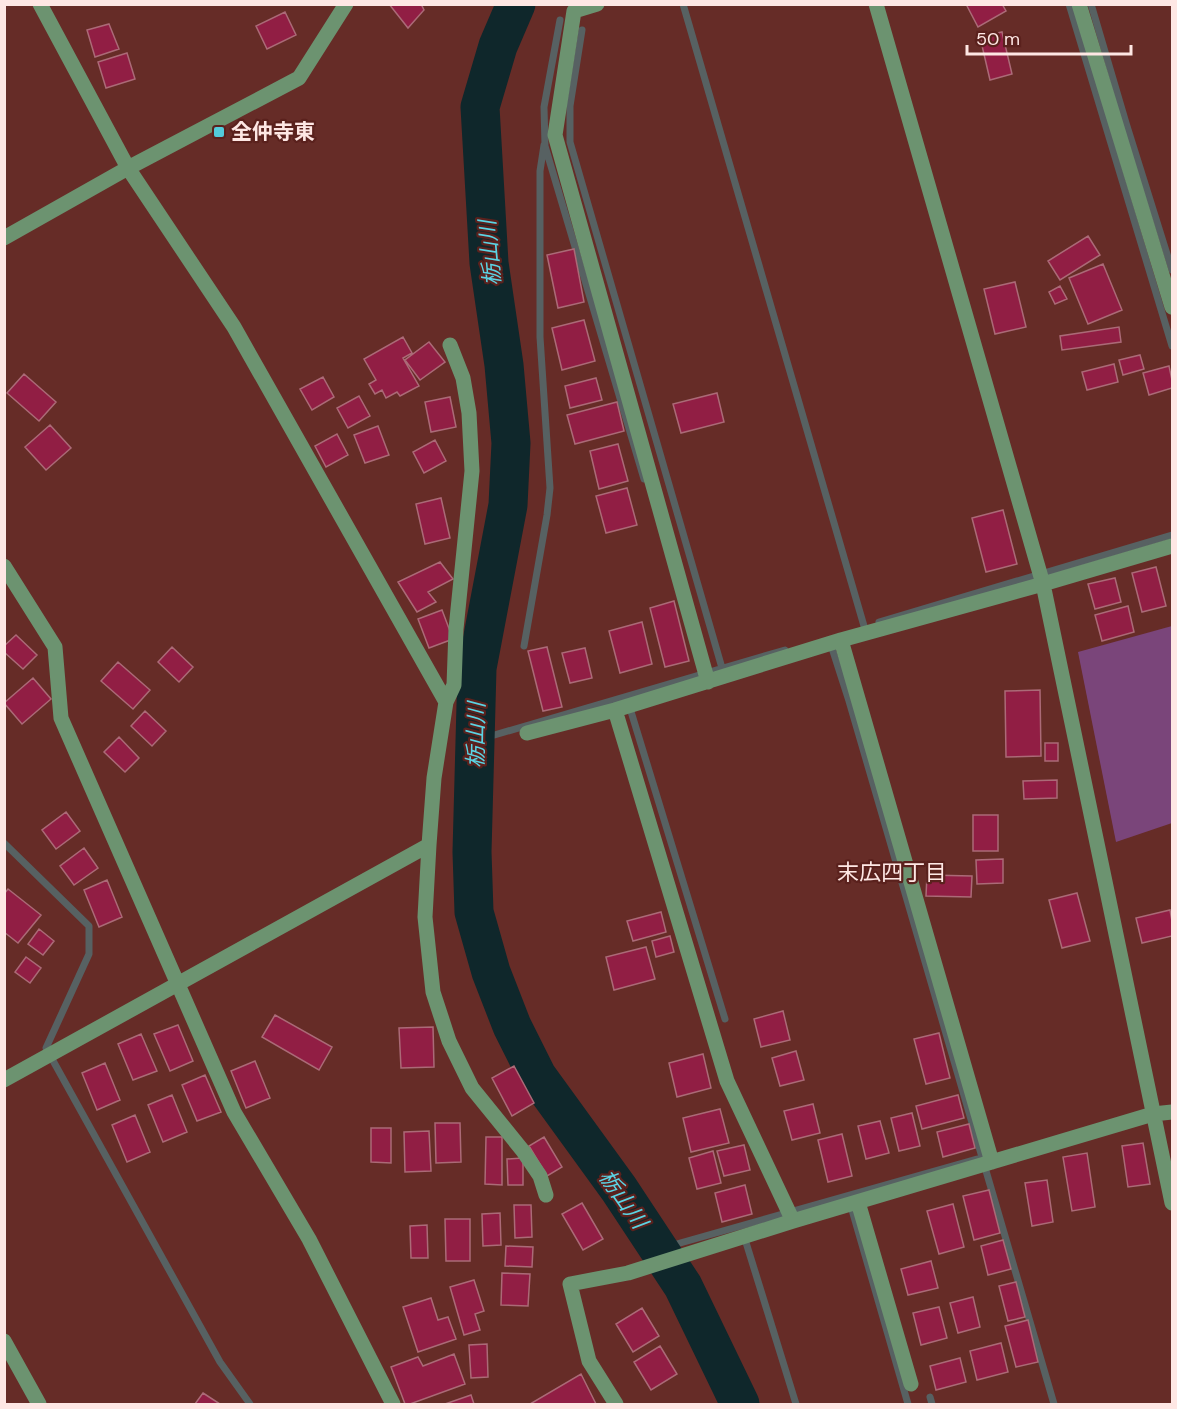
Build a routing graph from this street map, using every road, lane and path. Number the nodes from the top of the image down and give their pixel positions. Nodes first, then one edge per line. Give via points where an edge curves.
1 (40, 4) edge
2 (346, 4) edge
3 (597, 4) edge
4 (876, 4) edge
5 (1079, 4) edge
6 (571, 8) edge
7 (128, 168) junction
8 (4, 238) edge
9 (1173, 307) edge
10 (450, 345) dead end
11 (1173, 546) edge
12 (4, 566) edge
13 (1043, 584) junction
14 (842, 640) junction
15 (708, 682) junction
16 (446, 702) junction
17 (615, 710) junction
18 (527, 734) dead end
19 (429, 844) junction
20 (177, 985) junction
21 (4, 1080) edge
22 (1173, 1112) edge
23 (1153, 1114) junction
24 (992, 1162) junction
25 (546, 1195) dead end
26 (858, 1202) junction
27 (1173, 1203) edge
28 (793, 1221) junction
29 (4, 1341) edge
30 (911, 1384) dead end
31 (39, 1404) edge
32 (393, 1404) edge
33 (616, 1404) edge

1 - 7 street
2 - 7 street via 299,78
3 - 6 street
4 - 13 street
5 - 9 street
6 - 15 street via 555,135
7 - 8 street
7 - 16 street via 234,327
10 - 16 street via 463,378 472,471 454,686
11 - 13 street
12 - 20 street via 55,647 61,718
13 - 14 street
13 - 23 street
14 - 15 street
14 - 24 street
15 - 17 street
16 - 19 street
17 - 18 street
17 - 28 street via 727,1082
19 - 20 street
19 - 25 street via 425,917 433,992 445,1031 472,1088 523,1150 540,1176
20 - 21 street
20 - 32 street via 234,1112 309,1239
22 - 23 street
23 - 24 street
23 - 27 street
24 - 26 street
26 - 28 street
26 - 30 street
28 - 33 street via 628,1273 570,1284 589,1361
29 - 31 street

